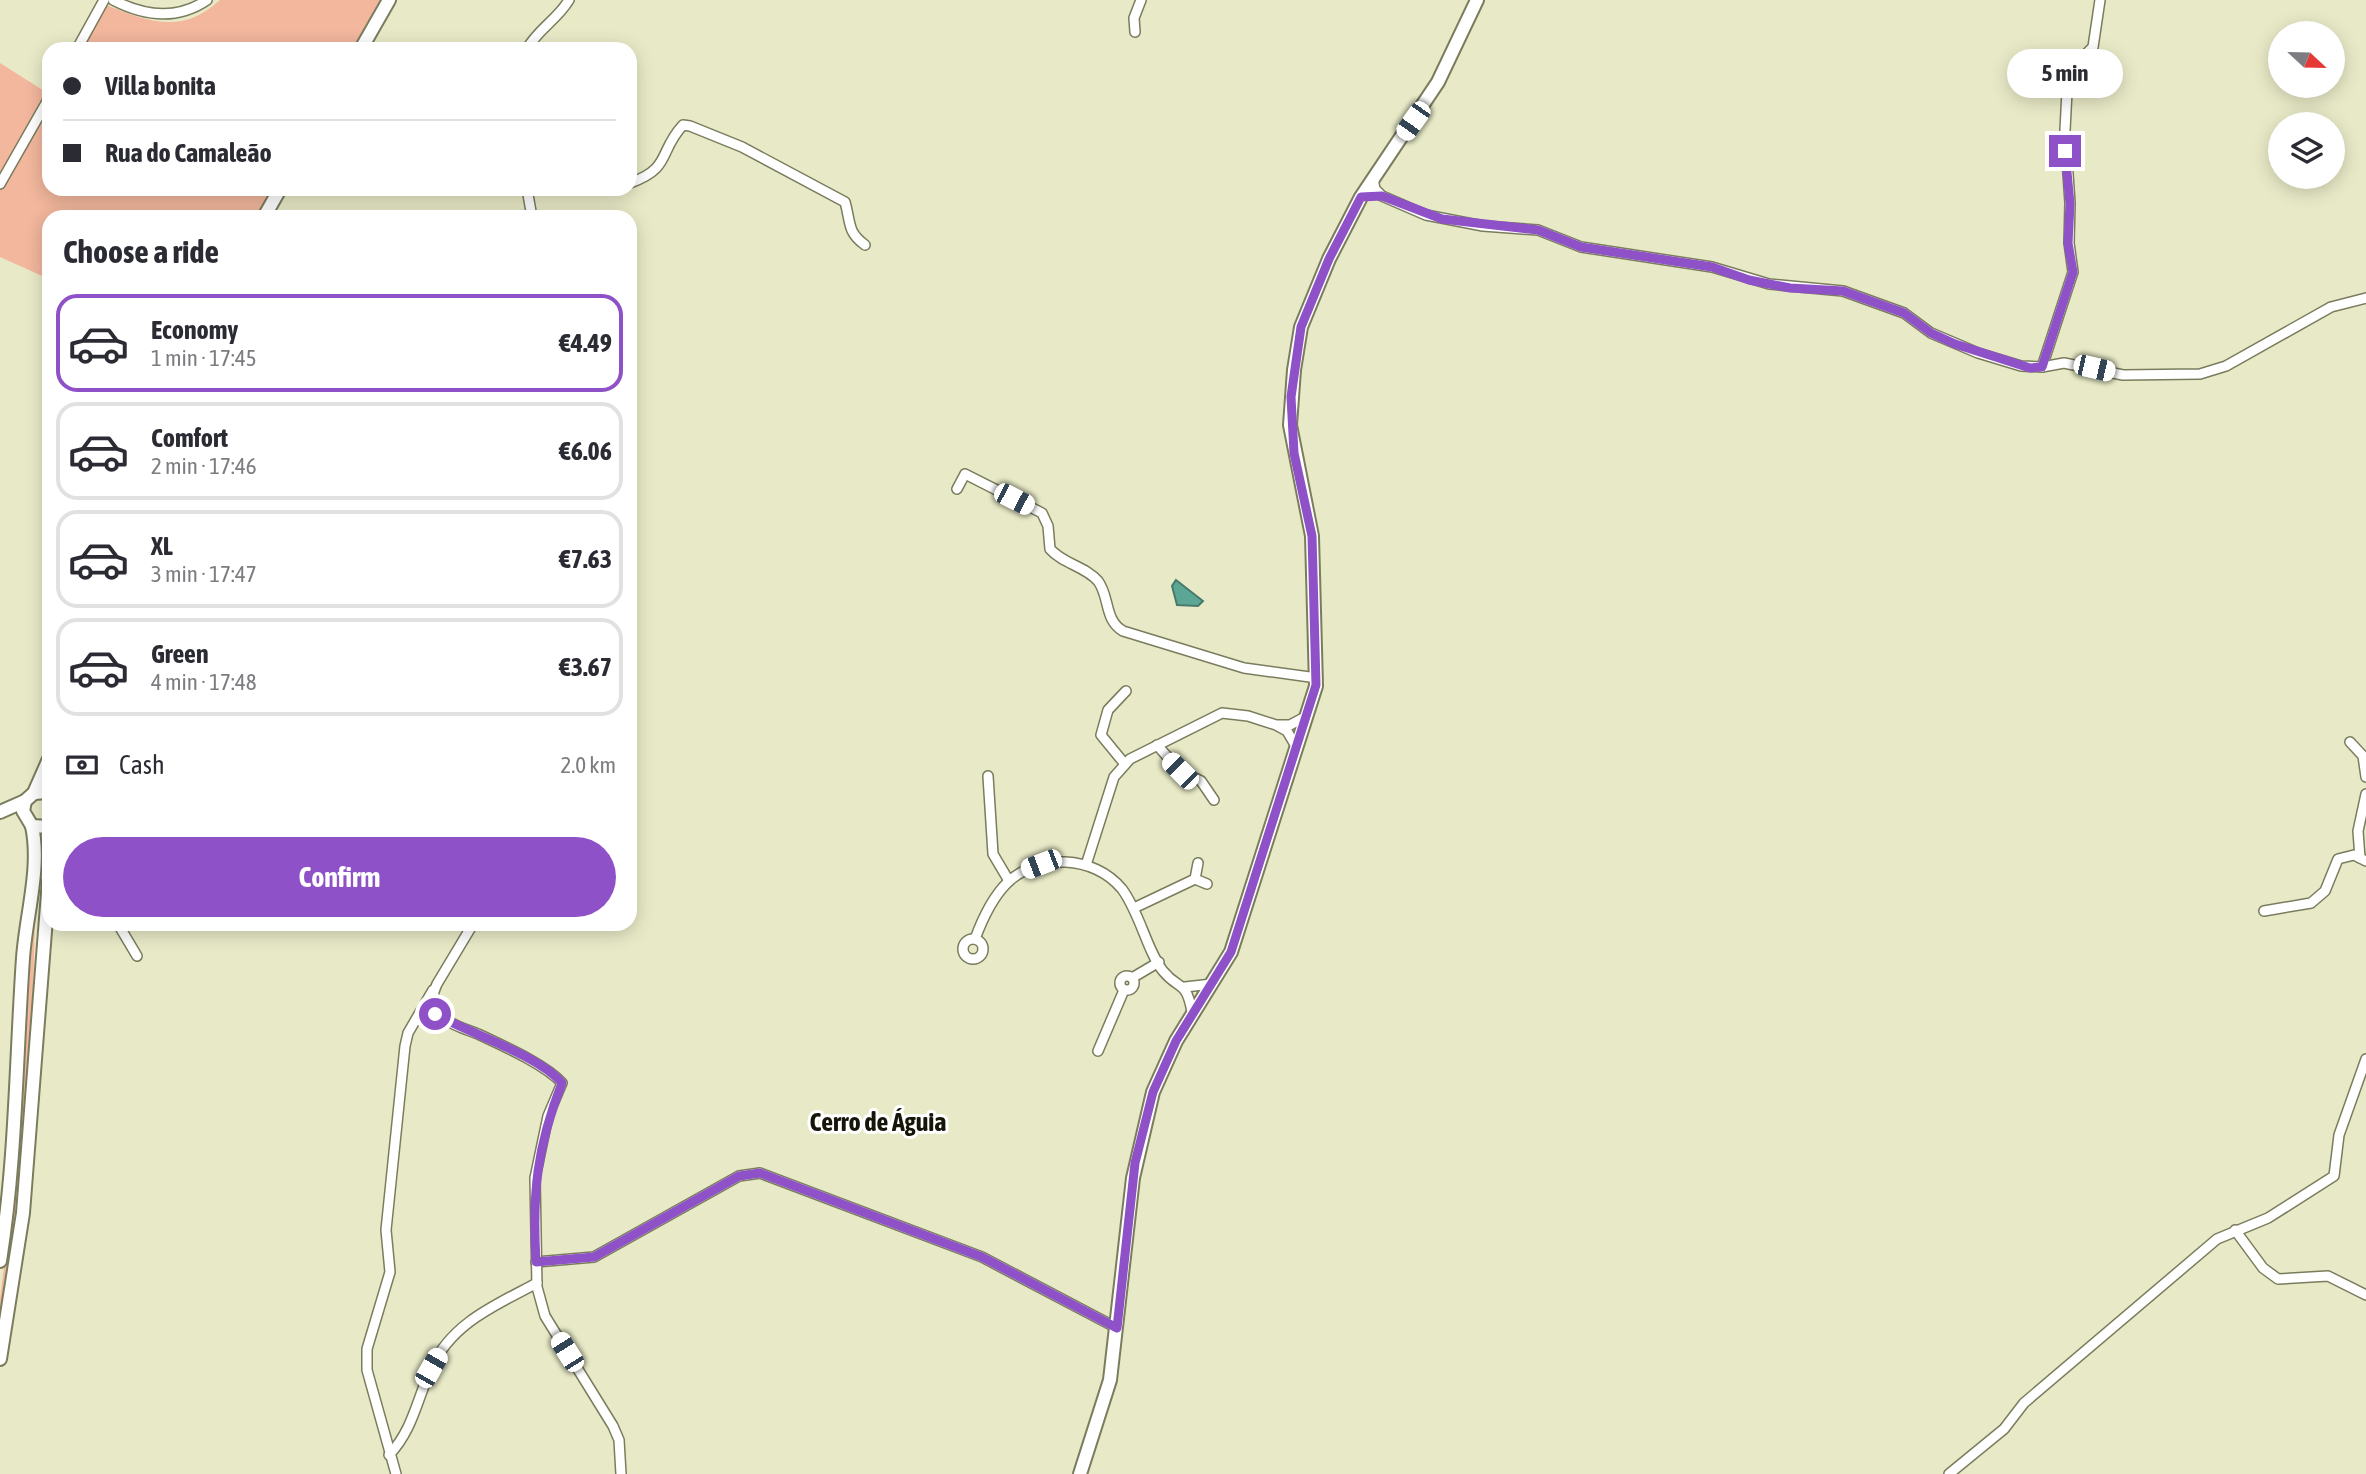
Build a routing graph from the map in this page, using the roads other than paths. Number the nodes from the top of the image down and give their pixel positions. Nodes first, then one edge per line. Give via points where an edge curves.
1 (104, 0) edge
2 (113, 0) edge
3 (207, 0) edge
4 (389, 0) edge
5 (569, 0) edge
6 (1141, 0) edge
7 (1477, 0) edge
8 (2100, 0) edge
9 (1135, 32) dead end
10 (80, 42) edge
11 (365, 42) edge
12 (531, 42) edge
13 (42, 109) edge
14 (1373, 178) junction
15 (637, 180) edge
16 (0, 184) edge
17 (1382, 196) junction
18 (1361, 197) junction
19 (865, 245) dead end
20 (2366, 298) edge
21 (2042, 367) junction
22 (957, 489) dead end
23 (1317, 678) junction
24 (1126, 691) dead end
25 (1308, 715) junction
26 (1276, 725) junction
27 (2350, 742) dead end
28 (1157, 745) junction
29 (1298, 750) junction
30 (1124, 763) junction
31 (42, 773) edge
32 (988, 776) dead end
33 (2366, 777) edge
34 (42, 794) edge
35 (2366, 794) edge
36 (30, 797) junction
37 (1214, 800) dead end
38 (0, 812) edge
39 (32, 826) junction
40 (42, 827) edge
41 (2363, 859) edge
42 (1198, 863) dead end
43 (1086, 865) junction
44 (1195, 879) junction
45 (1009, 881) junction
46 (1207, 884) dead end
47 (1134, 908) junction
48 (2263, 911) dead end
49 (45, 931) edge
50 (122, 931) edge
51 (468, 931) edge
52 (975, 939) dead end
53 (137, 956) dead end
54 (1159, 962) junction
55 (1212, 984) junction
56 (436, 986) junction
57 (1185, 987) junction
58 (422, 1007) junction
59 (1192, 1012) junction
60 (448, 1021) junction
61 (1098, 1051) dead end
62 (2366, 1059) edge
63 (2235, 1230) junction
64 (0, 1261) edge
65 (536, 1262) junction
66 (537, 1283) junction
67 (2366, 1295) edge
68 (1117, 1328) junction
69 (0, 1359) edge
70 (389, 1455) junction
71 (396, 1474) edge
72 (621, 1474) edge
73 (1080, 1474) edge
74 (1949, 1474) edge

1 - 10 street
2 - 3 street via 133,10 168,15
4 - 11 street
5 - 12 street
6 - 9 street via 1134,18
7 - 14 street via 1438,82
8 - 21 street via 2093,47 2068,72 2065,141 2073,272
13 - 16 street
14 - 17 street
14 - 18 street
15 - 19 street via 654,173 676,132 683,125 690,126 742,146 845,202 848,228
17 - 18 street
17 - 21 street via 1442,219 1538,230 1581,247 1712,267 1759,282 1843,291 1904,313 1931,333 1978,353 2021,366
18 - 23 street via 1301,327 1291,397 1294,453 1312,536
20 - 21 street via 2331,307 2226,366 2200,374 2123,375 2064,363
22 - 23 street via 965,474 1042,513 1050,549 1100,583 1109,613 1122,631 1244,668
23 - 25 street
24 - 30 street via 1108,710 1101,735
25 - 26 street via 1290,725
25 - 29 street
26 - 28 street via 1222,713
26 - 29 street via 1287,731
27 - 33 street via 2363,756
28 - 30 street
28 - 37 street via 1180,771 1201,782
29 - 55 street via 1241,927
30 - 43 street via 1114,777
31 - 36 street
32 - 45 street via 993,854
34 - 36 street
35 - 41 street via 2358,831
36 - 38 street
36 - 39 street via 24,816
39 - 40 street
39 - 64 street via 36,852 24,943 11,1170
41 - 48 street via 2354,855 2338,859 2325,891 2311,903
42 - 44 street
43 - 45 street via 1041,864
43 - 47 street via 1121,887
44 - 46 street
44 - 47 street
45 - 52 street
47 - 54 street
49 - 69 street via 23,1213
50 - 53 street
51 - 56 street
54 - 57 street via 1163,971
54 - 61 street via 1132,978 1121,978 1124,990
55 - 57 street
55 - 59 street
56 - 58 street
56 - 60 street via 433,1005
57 - 59 street
58 - 60 street
58 - 70 street via 408,1033 402,1067 386,1230 390,1272 367,1349 367,1370
59 - 68 street via 1164,1063 1138,1148
60 - 65 street via 514,1052 562,1083 548,1116 535,1178
62 - 63 street via 2339,1135 2334,1176 2269,1218
63 - 67 street via 2277,1279 2328,1276
63 - 74 street via 2217,1240 2024,1403 2004,1429
65 - 66 street
65 - 68 street via 594,1257 739,1176 760,1173 973,1253
66 - 70 street via 465,1324 443,1346 408,1430
66 - 72 street via 545,1316 613,1426 619,1440
68 - 73 street via 1110,1380
70 - 71 street

